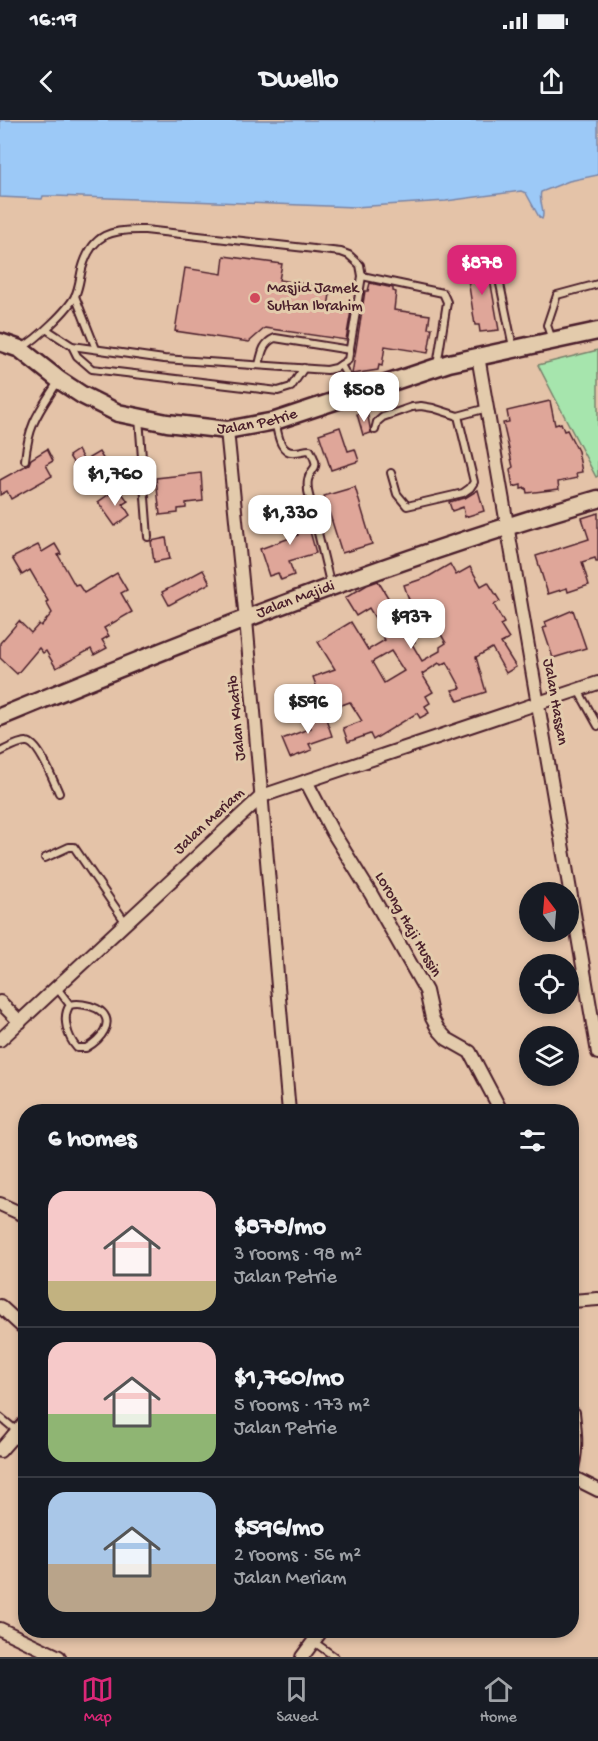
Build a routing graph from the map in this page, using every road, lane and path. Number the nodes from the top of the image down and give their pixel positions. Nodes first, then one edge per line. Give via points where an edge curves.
1 (472, 257) dead end
2 (362, 276) junction
3 (598, 284) edge
4 (75, 296) junction
5 (46, 329) junction
6 (598, 331) edge
7 (553, 341) junction
8 (7, 346) edge
9 (72, 346) junction
10 (96, 349) junction
11 (514, 349) junction
12 (350, 350) junction
13 (478, 356) junction
14 (259, 364) junction
15 (341, 365) junction
16 (436, 367) junction
17 (304, 368) junction
18 (59, 380) junction
19 (357, 394) junction
20 (487, 408) junction
21 (458, 416) junction
22 (139, 418) junction
23 (275, 421) junction
24 (227, 430) junction
25 (375, 430) dead end
26 (25, 460) dead end
27 (391, 473) dead end
28 (598, 499) edge
29 (508, 525) junction
30 (148, 537) dead end
31 (331, 588) junction
32 (246, 620) junction
33 (598, 683) edge
34 (578, 690) junction
35 (537, 704) junction
36 (0, 717) edge
37 (598, 726) edge
38 (0, 752) edge
39 (306, 781) junction
40 (59, 793) dead end
41 (262, 796) junction
42 (45, 858) dead end
43 (126, 923) junction
44 (56, 988) junction
45 (0, 1002) edge
46 (70, 1005) junction
47 (20, 1022) junction
48 (0, 1040) edge
49 (598, 1053) edge
50 (288, 1104) edge
51 (497, 1104) edge
52 (0, 1204) edge
53 (18, 1212) edge
54 (598, 1299) edge
55 (579, 1300) edge
56 (0, 1306) edge
57 (18, 1323) edge
58 (0, 1417) edge
59 (18, 1430) edge
60 (15, 1434) junction
61 (579, 1434) edge
62 (18, 1436) edge
63 (579, 1450) edge
64 (0, 1451) edge
65 (579, 1481) edge
66 (598, 1490) edge
67 (0, 1629) edge
68 (18, 1638) edge
69 (19, 1638) edge
70 (316, 1638) edge
71 (314, 1641) junction
72 (59, 1657) edge
73 (302, 1657) edge
74 (335, 1657) edge

1 - 11 lane via 488,256 495,260
2 - 4 lane via 360,265 341,252 123,230 111,232 94,244
2 - 12 lane
2 - 16 lane via 443,293 447,302
3 - 7 lane via 557,295 547,326
4 - 5 lane
4 - 10 lane
5 - 8 lane
5 - 9 lane
6 - 7 street, Jalan Petrie
7 - 11 street, Jalan Petrie
8 - 18 street, Jalan Petrie
9 - 10 lane
9 - 17 lane via 92,369 278,391 291,387
10 - 14 lane via 164,359
11 - 13 street, Jalan Petrie
12 - 14 lane via 275,338 263,347
12 - 15 lane via 348,360
13 - 16 street, Jalan Petrie
13 - 20 street, Jalan Hassan
14 - 17 lane
15 - 17 lane via 327,370
15 - 19 lane
16 - 19 street, Jalan Petrie
18 - 22 street, Jalan Petrie via 103,406
18 - 26 lane via 33,421
19 - 23 street, Jalan Petrie
20 - 21 lane
20 - 29 street, Jalan Hassan
21 - 25 lane via 433,408 412,407 383,417
21 - 27 lane via 474,482 471,488 407,506 397,494
22 - 24 street, Jalan Petrie
22 - 30 lane
23 - 24 street, Jalan Petrie
23 - 31 lane via 286,451 310,450 315,461 307,481 308,491
24 - 32 street, Jalan Khatib
28 - 29 street, Jalan Majidi
29 - 31 street, Jalan Majidi
29 - 35 street, Jalan Hassan
31 - 32 street, Jalan Majidi
32 - 36 street, Jalan Majidi
32 - 41 street, Jalan Khatib
33 - 34 street, Jalan Meriam
34 - 35 street, Jalan Meriam
34 - 37 lane
35 - 39 street, Jalan Meriam
35 - 49 street, Jalan Hassan
38 - 40 lane via 27,742 36,747
39 - 41 street, Jalan Meriam
39 - 51 street, Lorong Haji Hussin via 426,991 438,1029 470,1052
41 - 43 street, Jalan Meriam
41 - 50 street, Jalan Khatib
42 - 43 lane via 74,847
43 - 44 street, Jalan Meriam
44 - 46 lane
44 - 47 street, Jalan Meriam
45 - 47 street
46 - 46 lane via 66,1015 69,1036 76,1048 86,1048 104,1032 105,1017 88,1004
47 - 48 street, Jalan Meriam
52 - 53 street
54 - 55 street
56 - 57 street
58 - 60 lane
59 - 60 street
60 - 62 street
60 - 64 street
61 - 63 lane
65 - 66 street
67 - 68 street
69 - 72 street
70 - 71 street
71 - 73 street
71 - 74 lane

